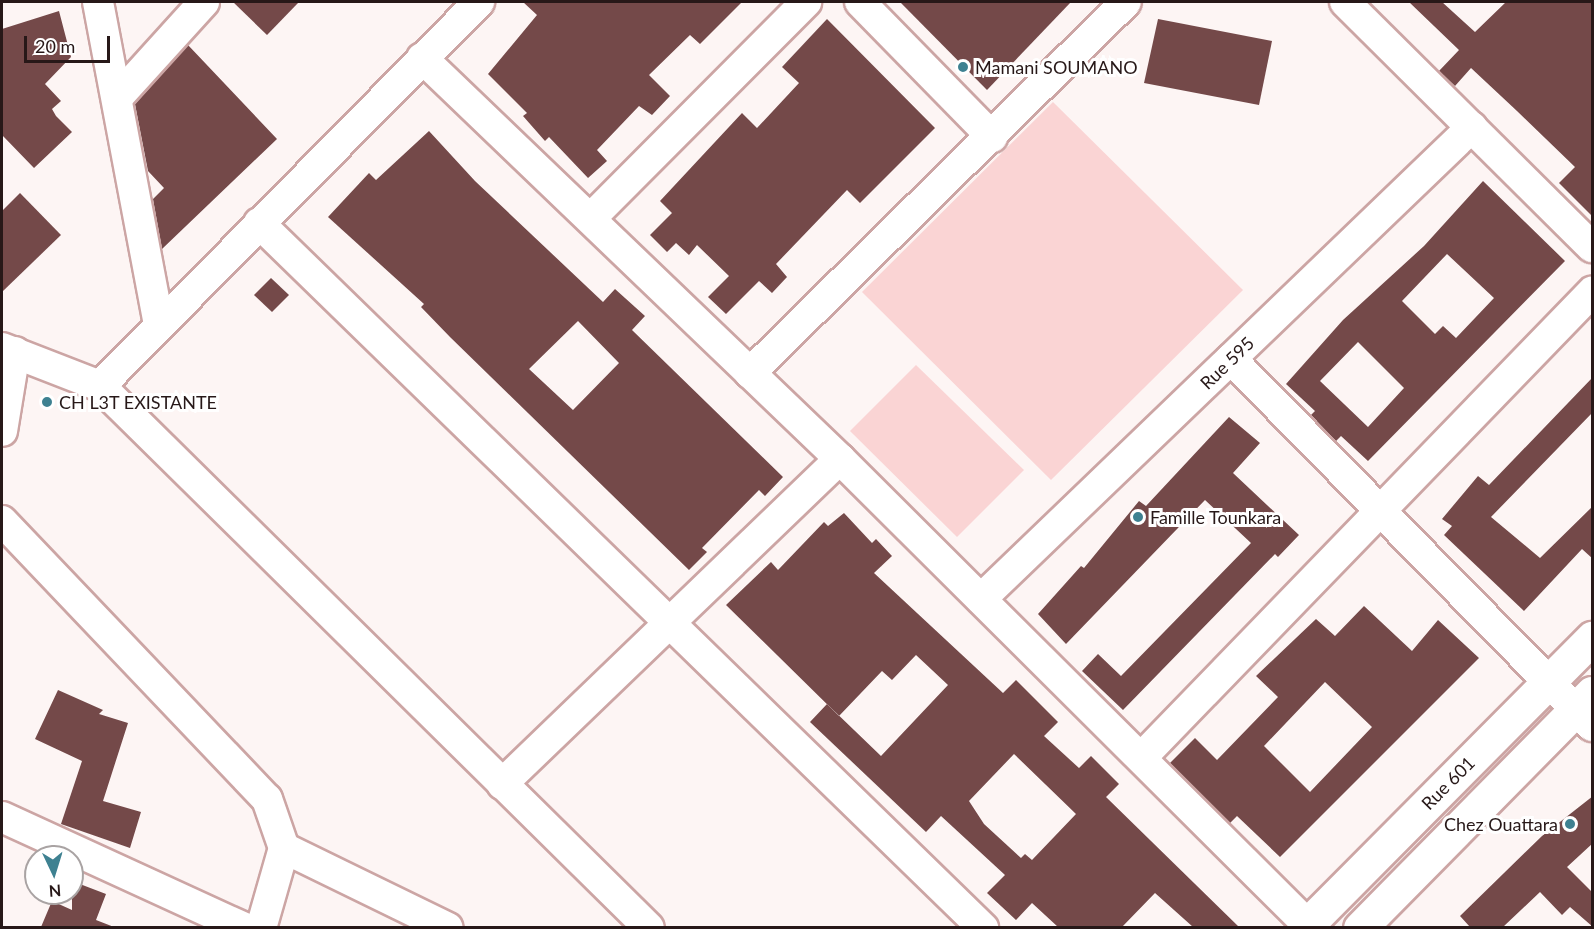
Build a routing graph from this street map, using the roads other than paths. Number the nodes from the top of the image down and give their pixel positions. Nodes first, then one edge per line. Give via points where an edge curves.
1 (98, 2) edge
2 (204, 2) edge
3 (479, 2) edge
4 (806, 2) edge
5 (860, 2) edge
6 (1126, 2) edge
7 (1346, 2) edge
8 (422, 58) junction
9 (118, 97) junction
10 (1472, 127) junction
11 (993, 137) junction
12 (591, 218) junction
13 (259, 223) junction
14 (1593, 247) edge
15 (1593, 292) edge
16 (159, 324) junction
17 (8, 350) edge
18 (1230, 359) junction
19 (750, 373) junction
20 (100, 386) junction
21 (2, 430) edge
22 (840, 459) junction
23 (1380, 510) junction
24 (2, 521) edge
25 (981, 599) junction
26 (669, 621) junction
27 (1593, 638) edge
28 (1549, 682) junction
29 (1587, 709) edge
30 (1141, 758) junction
31 (502, 784) junction
32 (2, 817) edge
33 (284, 848) junction
34 (1308, 926) edge
35 (244, 927) edge
36 (261, 927) edge
37 (448, 927) edge
38 (649, 927) edge
39 (983, 927) edge
40 (1360, 927) edge

1 - 9 street
2 - 9 street
3 - 8 street
4 - 12 street
5 - 11 street
6 - 11 street
7 - 10 street
8 - 12 street
8 - 13 street
9 - 16 street
10 - 14 street
10 - 18 street, Rue 595
11 - 19 street
12 - 19 street
13 - 16 street
13 - 26 street
15 - 23 street
16 - 20 street
17 - 20 street
17 - 21 street
18 - 23 street
18 - 25 street, Rue 595
19 - 22 street
20 - 31 street
22 - 25 street
22 - 26 street
23 - 28 street
23 - 30 street
24 - 33 street via 267,799
25 - 30 street
26 - 31 street
26 - 39 street
27 - 28 street, Rue 601
28 - 29 street
28 - 34 street, Rue 601
29 - 40 street
30 - 34 street
31 - 38 street
32 - 35 street
33 - 36 street
33 - 37 street

